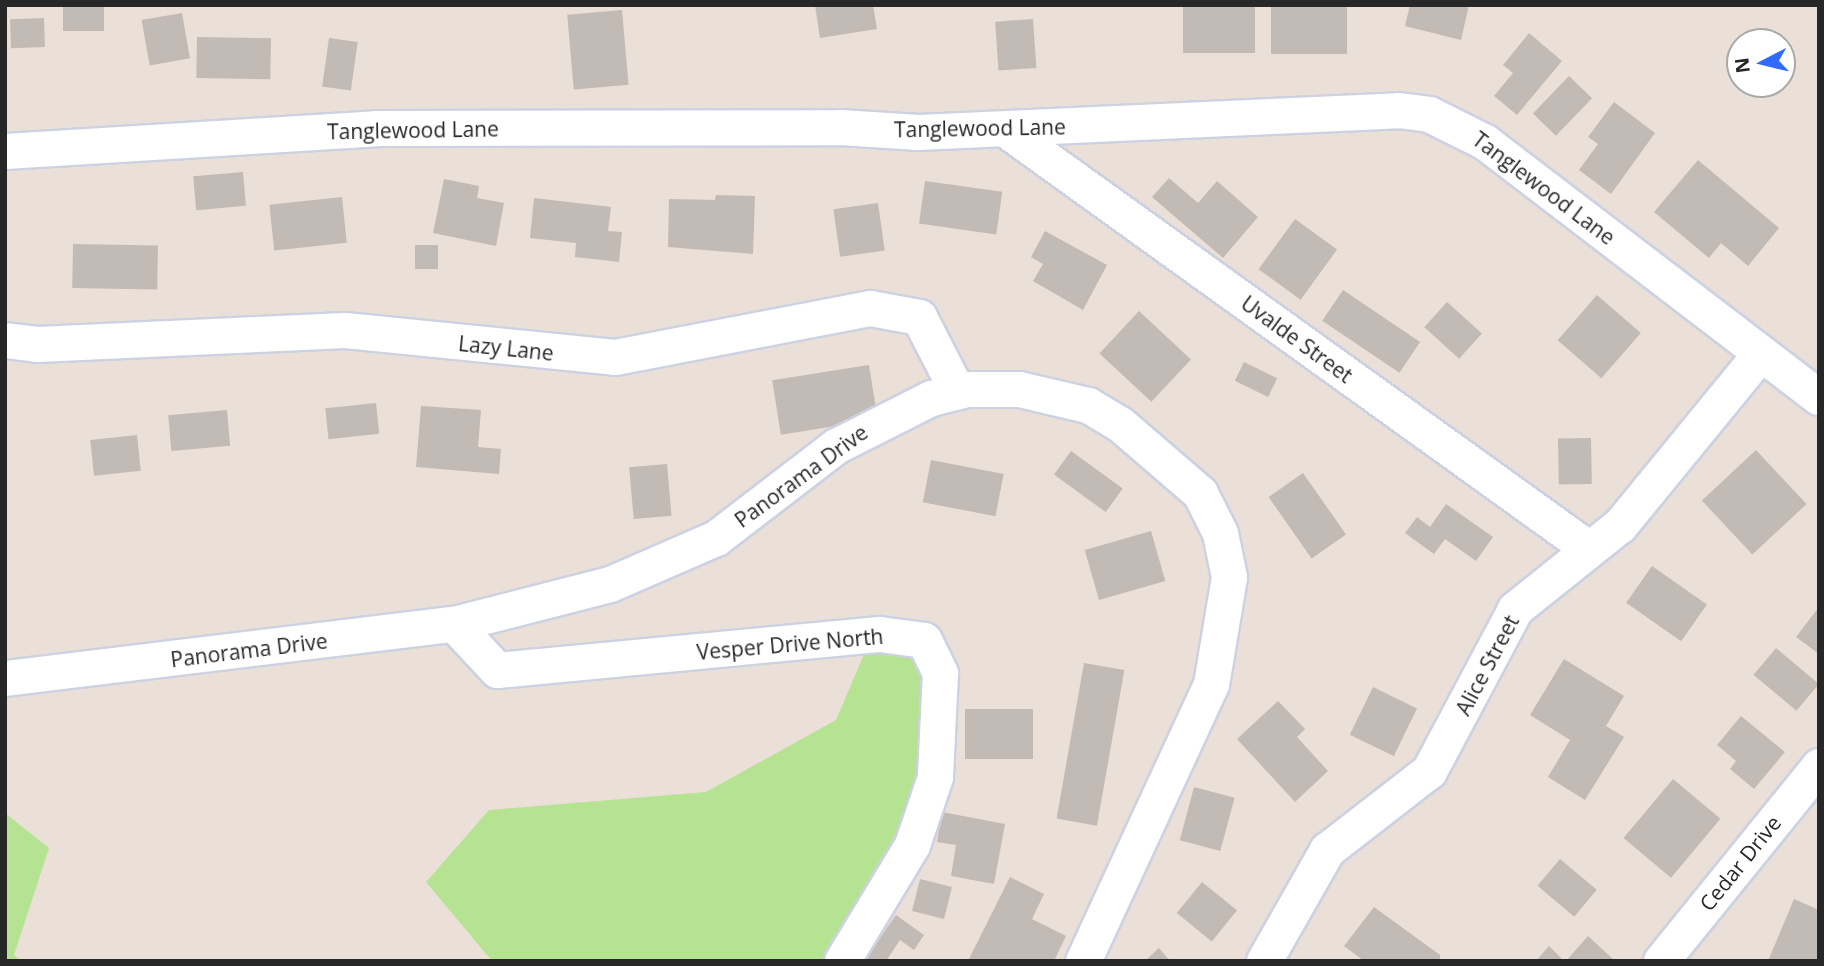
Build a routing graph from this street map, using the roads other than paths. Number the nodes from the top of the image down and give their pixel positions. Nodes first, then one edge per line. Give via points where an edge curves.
1 (1005, 128) junction
2 (5, 151) edge
3 (5, 340) edge
4 (1761, 353) junction
5 (957, 391) junction
6 (1819, 397) edge
7 (1589, 550) junction
8 (454, 624) junction
9 (5, 678) edge
10 (1819, 766) edge
11 (842, 961) edge
12 (1083, 961) edge
13 (1265, 961) edge
14 (1661, 961) edge

1 - 2 street, Tanglewood Lane via 376,128
1 - 4 street, Tanglewood Lane via 1398,110 1429,114 1485,142
1 - 7 street, Uvalde Street
3 - 5 street, Lazy Lane via 37,344 345,330 615,357 870,308 919,317
4 - 6 street, Tanglewood Lane
4 - 7 street, Alice Street via 1620,525
5 - 8 street, Panorama Drive via 883,418 716,538 610,584
5 - 12 street, Panorama Drive via 1019,389 1088,405 1120,424 1200,494 1220,533 1229,576 1220,657
7 - 13 street, Alice Street via 1515,609 1429,771 1327,850
8 - 9 street, Panorama Drive
8 - 11 street, Vesper Drive North via 497,670 879,634 924,640 940,673 935,777 912,845
10 - 14 street, Cedar Drive

